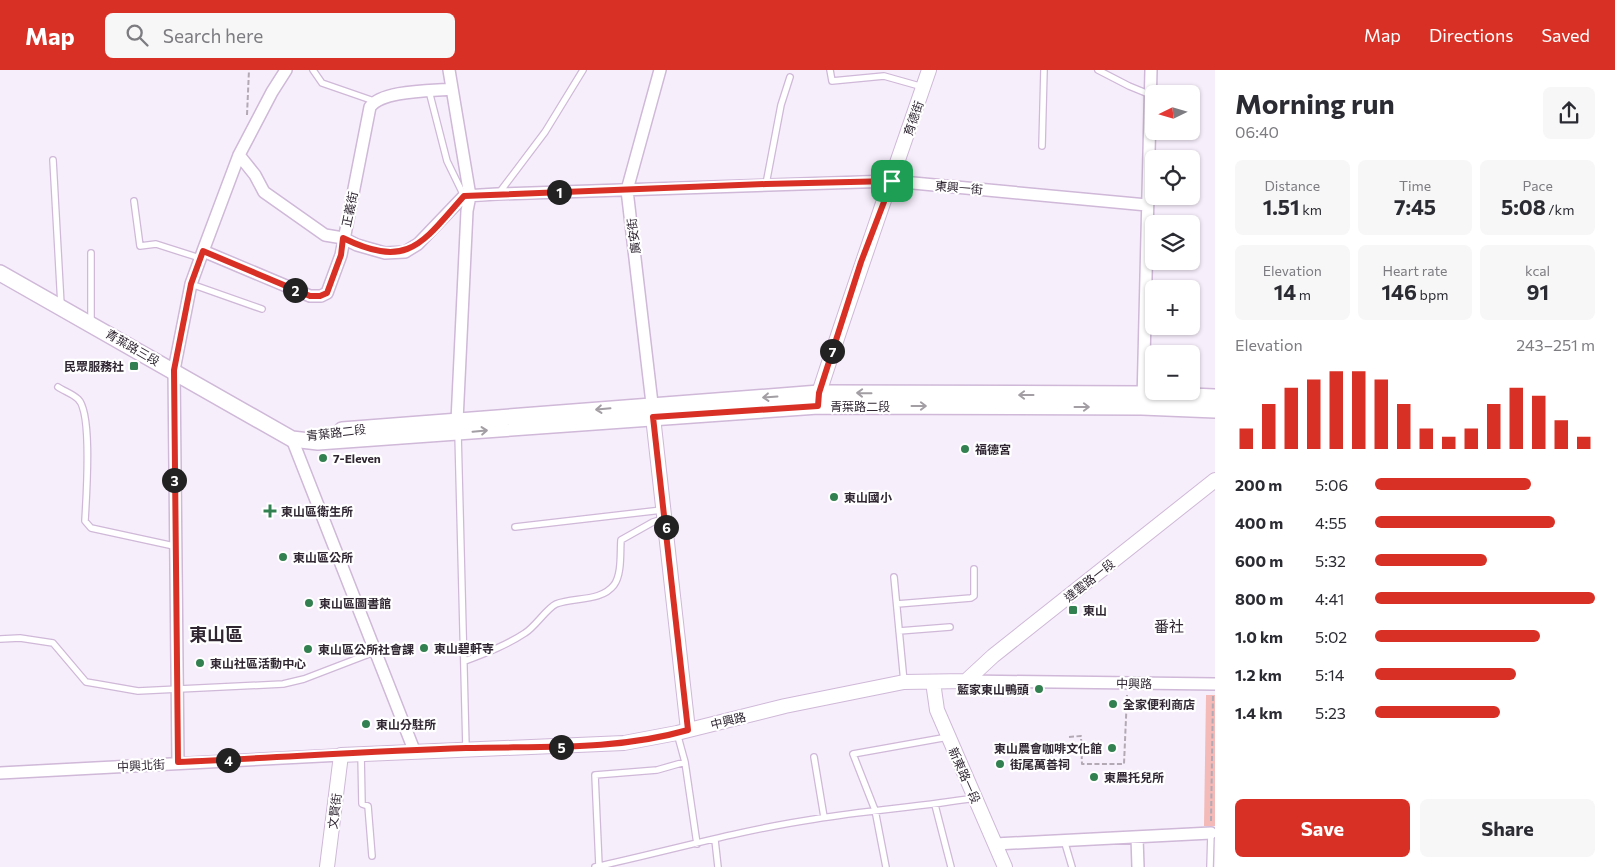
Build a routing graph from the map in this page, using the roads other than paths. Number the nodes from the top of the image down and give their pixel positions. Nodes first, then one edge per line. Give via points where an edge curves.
1 (286, 70) edge
2 (312, 70) edge
3 (449, 70) edge
4 (583, 70) edge
5 (660, 70) edge
6 (830, 70) edge
7 (929, 70) edge
8 (1044, 70) edge
9 (1098, 70) edge
10 (1151, 70) edge
11 (790, 77) dead end
12 (1151, 85) edge
13 (923, 87) junction
14 (452, 90) junction
15 (429, 91) junction
16 (1145, 93) edge
17 (374, 101) junction
18 (1042, 146) dead end
19 (239, 155) junction
20 (53, 160) dead end
21 (892, 181) junction
22 (766, 184) junction
23 (627, 190) junction
24 (497, 194) junction
25 (467, 196) junction
26 (134, 201) dead end
27 (1145, 205) edge
28 (1147, 205) edge
29 (343, 238) junction
30 (91, 253) dead end
31 (202, 254) junction
32 (0, 272) edge
33 (191, 284) junction
34 (62, 307) junction
35 (262, 309) dead end
36 (91, 323) junction
37 (174, 370) junction
38 (58, 388) dead end
39 (1215, 397) edge
40 (818, 399) junction
41 (1143, 401) junction
42 (1215, 410) edge
43 (653, 411) junction
44 (458, 427) junction
45 (292, 439) junction
46 (1215, 480) edge
47 (665, 514) junction
48 (515, 527) dead end
49 (174, 546) junction
50 (974, 569) dead end
51 (894, 577) dead end
52 (896, 604) junction
53 (950, 627) dead end
54 (899, 631) junction
55 (0, 639) edge
56 (377, 651) junction
57 (465, 661) junction
58 (966, 681) junction
59 (904, 682) junction
60 (932, 682) junction
61 (1214, 684) edge
62 (176, 690) junction
63 (683, 732) junction
64 (948, 737) junction
65 (466, 748) junction
66 (414, 750) junction
67 (341, 754) junction
68 (361, 754) junction
69 (814, 757) dead end
70 (178, 762) junction
71 (684, 762) junction
72 (0, 772) edge
73 (976, 797) junction
74 (935, 805) junction
75 (875, 810) junction
76 (824, 818) junction
77 (1211, 834) joint
78 (1137, 837) junction
79 (1064, 839) junction
80 (714, 840) junction
81 (697, 844) junction
82 (995, 844) junction
83 (372, 856) dead end
84 (327, 867) edge
85 (597, 867) edge
86 (718, 867) edge
87 (886, 867) edge
88 (951, 867) edge
89 (1005, 867) edge
90 (1072, 867) edge
91 (1138, 867) edge
92 (1210, 867) edge

1 - 19 street
2 - 17 lane via 322,83
3 - 14 street
4 - 24 lane via 545,132
5 - 23 street, 廣安街
6 - 13 lane via 832,81 884,76
7 - 13 street, 育德街
8 - 18 lane
9 - 16 lane
10 - 12 street
11 - 22 lane via 781,105
13 - 21 street, 育德街
14 - 15 street
14 - 25 street
15 - 17 street
15 - 25 lane via 448,161
17 - 29 street, 正義街 via 370,107
19 - 29 street via 264,192 325,235
19 - 31 street
20 - 34 lane
21 - 22 street, 東興一街
21 - 27 street, 東興一街
21 - 40 street, 育德街 via 861,262
22 - 23 street, 東興一街
23 - 24 street, 東興一街
23 - 43 street, 廣安街
24 - 25 street, 東興一街
25 - 29 street via 432,232 406,252 385,253
25 - 44 street
26 - 31 lane via 140,246 156,244
28 - 41 street
29 - 31 street, 正義街 via 341,255 327,293 320,296 310,296
30 - 36 lane
31 - 33 street
32 - 34 main road, 青葉路三段
33 - 35 lane
33 - 37 street
34 - 36 main road, 青葉路三段
36 - 37 main road, 青葉路三段
37 - 45 main road, 青葉路三段
37 - 49 street
38 - 49 lane via 79,399 84,410 88,464 85,521 91,528
39 - 41 main road, 青葉路二段
40 - 41 main road, 青葉路二段
40 - 43 main road, 青葉路二段
41 - 42 main road, 青葉路二段
43 - 44 main road, 青葉路二段
43 - 47 street, 廣安街
44 - 45 main road, 青葉路二段 via 318,442
44 - 57 lane
45 - 56 street
46 - 58 street, 達雲路一段
47 - 48 lane
47 - 57 lane via 621,540 619,572 615,584 608,591 555,604 526,632
47 - 63 street, 廣安街
49 - 62 street
50 - 52 lane via 974,596 971,598
51 - 52 lane
52 - 54 lane
53 - 54 lane
54 - 59 lane
55 - 62 lane via 20,638 53,643 86,682 138,691
56 - 62 lane via 283,684
56 - 66 street
57 - 65 lane
58 - 60 street, 中興路
58 - 61 street, 中興路
59 - 60 street, 中興路
59 - 63 street, 中興路 via 785,706
60 - 64 street, 新東路一段 via 937,710
62 - 70 street
63 - 65 street, 中興路 via 624,743 585,746
63 - 71 lane
64 - 73 street, 新東路一段
64 - 75 lane via 853,754
65 - 66 street, 中興路
66 - 68 street, 中興路
67 - 68 street, 中興路
67 - 70 street, 中興北街
67 - 84 street, 文賢街
68 - 83 lane via 362,804 368,806
69 - 76 lane
70 - 72 street, 中興北街
71 - 81 lane
71 - 85 lane via 658,770 595,775
73 - 74 lane
73 - 82 street, 新東路一段
74 - 75 lane
74 - 88 lane
75 - 76 lane
75 - 87 lane
76 - 80 lane
77 - 78 street
77 - 92 lane
78 - 79 street
78 - 91 street
79 - 82 street
79 - 90 lane
80 - 81 lane
80 - 86 lane
81 - 85 lane
82 - 89 street, 新東路一段

